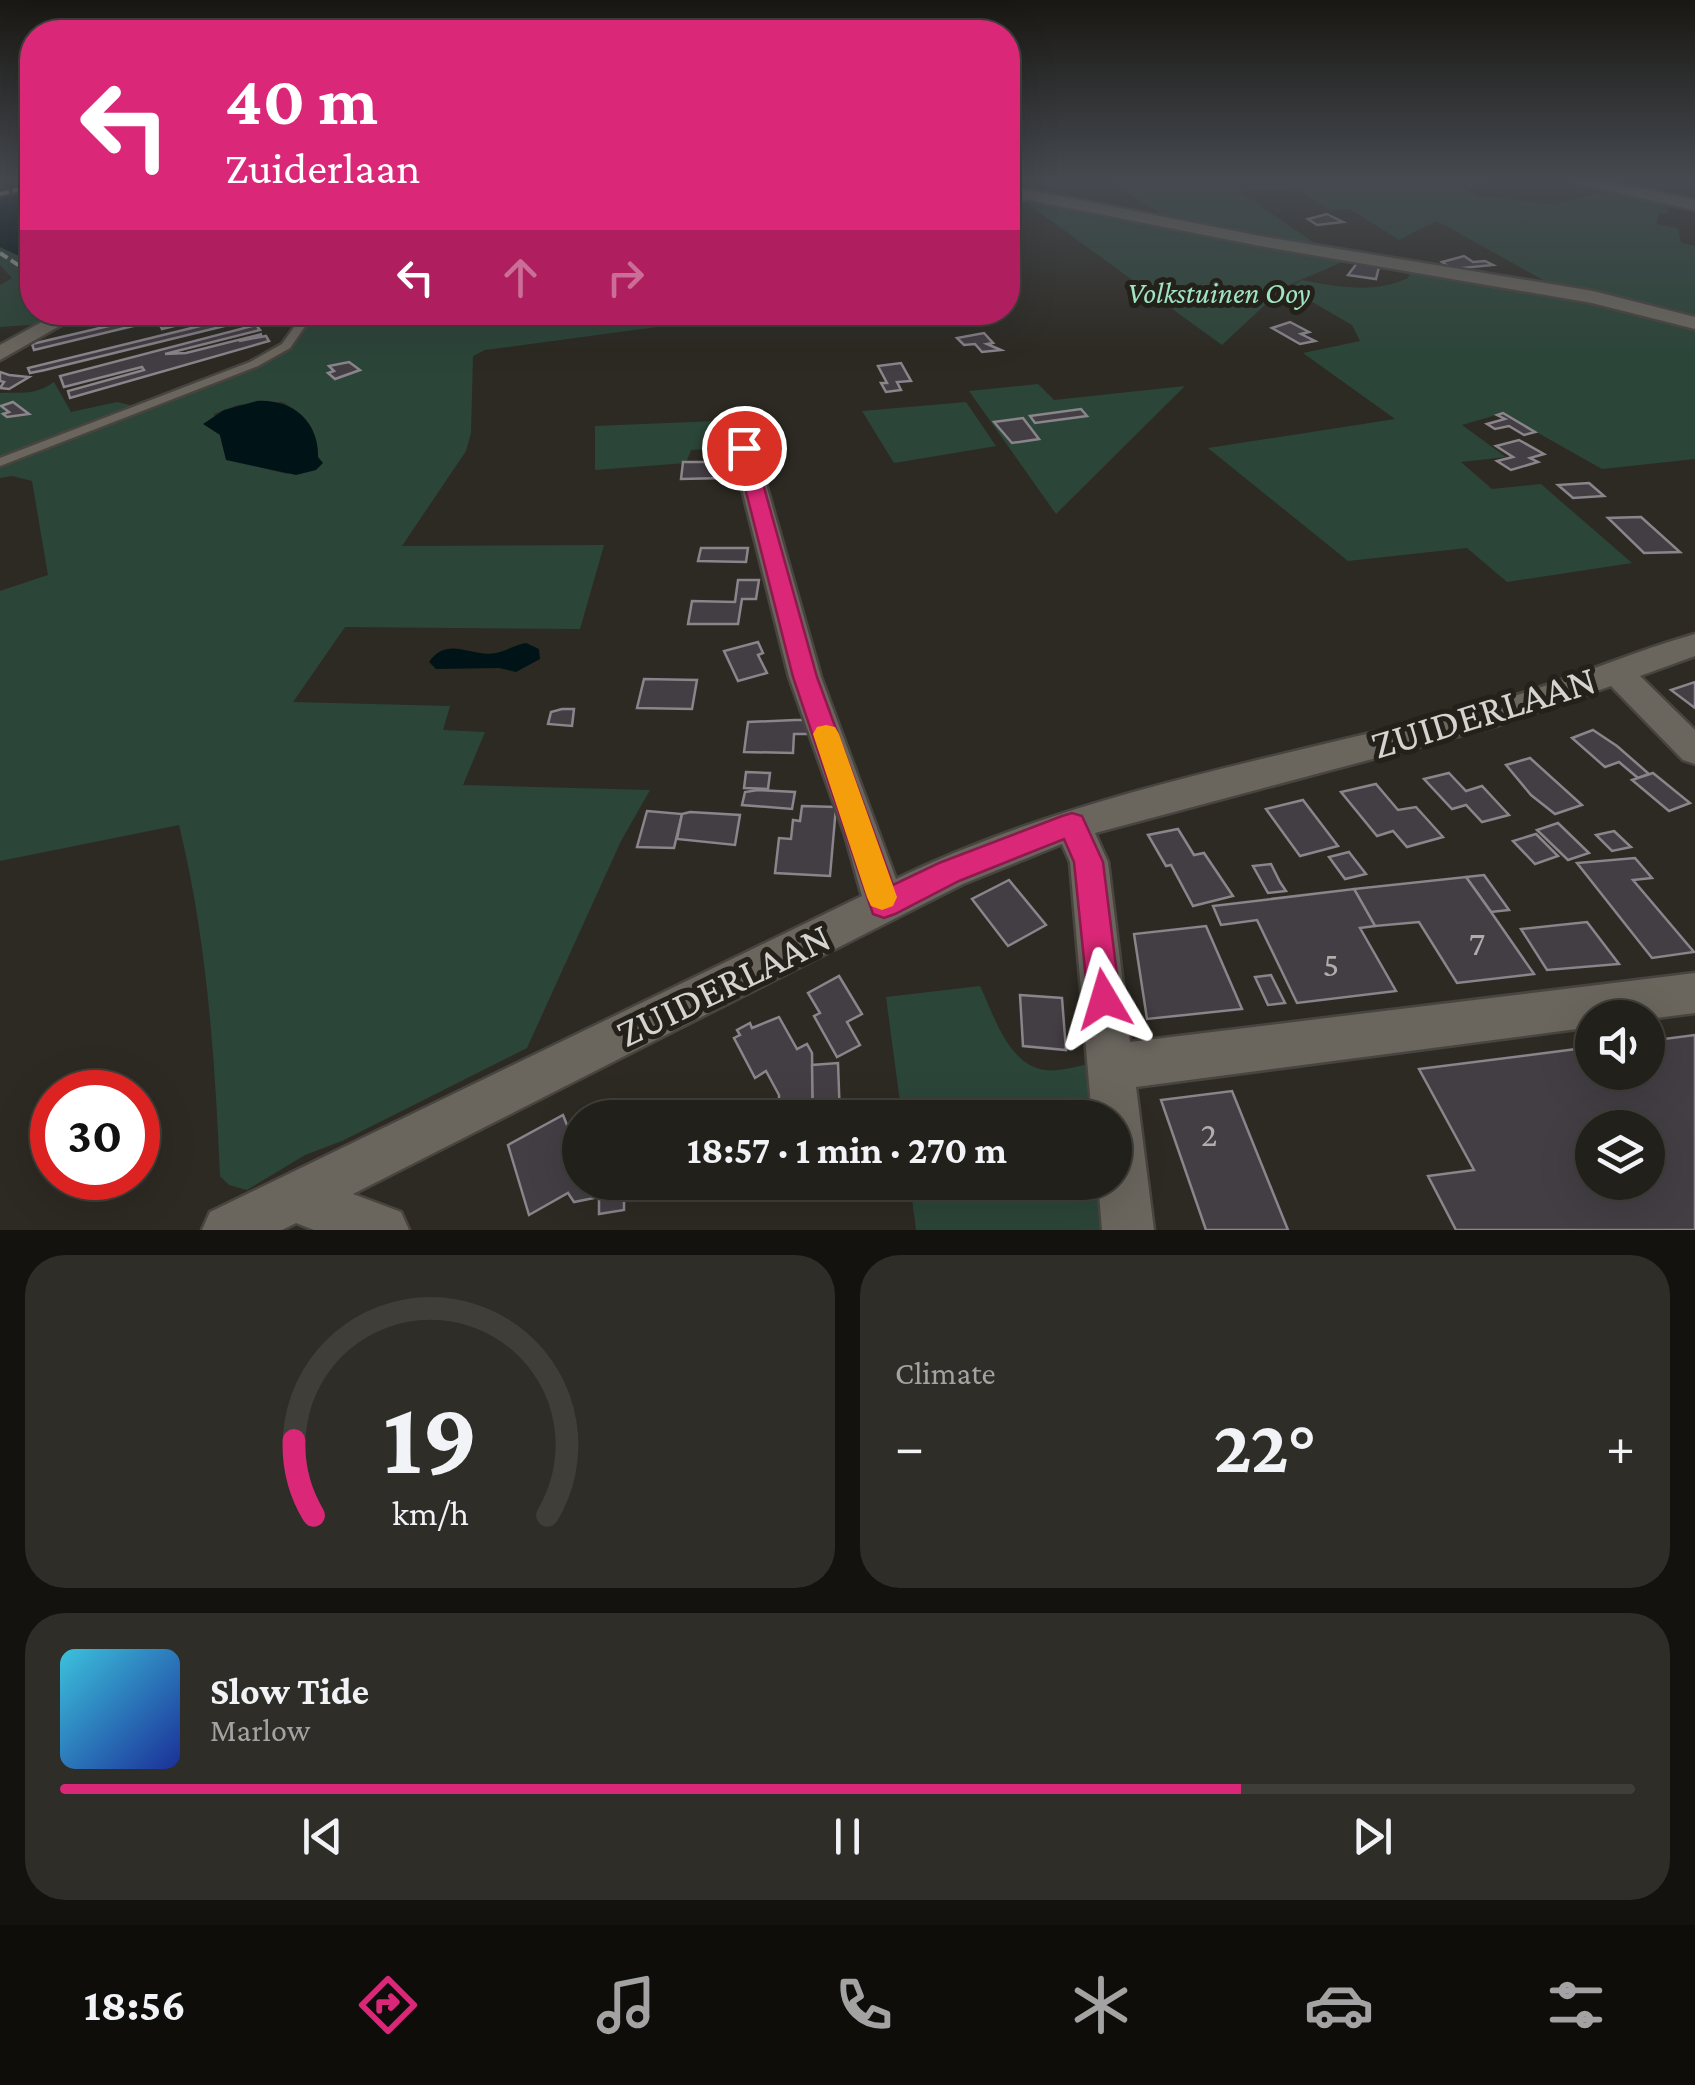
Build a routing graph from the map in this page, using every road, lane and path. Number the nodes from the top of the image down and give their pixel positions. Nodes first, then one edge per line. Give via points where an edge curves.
1 (1242, 237) edge
2 (1695, 323) edge
3 (52, 325) edge
4 (301, 325) edge
5 (0, 354) edge
6 (744, 448) dead end
7 (0, 462) edge
8 (1695, 645) edge
9 (1616, 671) junction
10 (1695, 752) edge
11 (1072, 824) junction
12 (884, 904) junction
13 (1695, 993) edge
14 (1112, 1067) junction
15 (292, 1197) junction
16 (228, 1230) edge
17 (383, 1230) edge
18 (1128, 1230) edge

1 - 2 street via 1593,297
3 - 5 street
4 - 7 lane via 286,346 254,364
6 - 12 street via 805,677
8 - 9 street, ZUIDERLAAN
9 - 10 street
9 - 11 street, ZUIDERLAAN via 1496,714
11 - 12 street, ZUIDERLAAN
11 - 14 street via 1089,862
12 - 15 street, ZUIDERLAAN
13 - 14 street
14 - 18 street
15 - 16 street, ZUIDERLAAN
15 - 17 street

